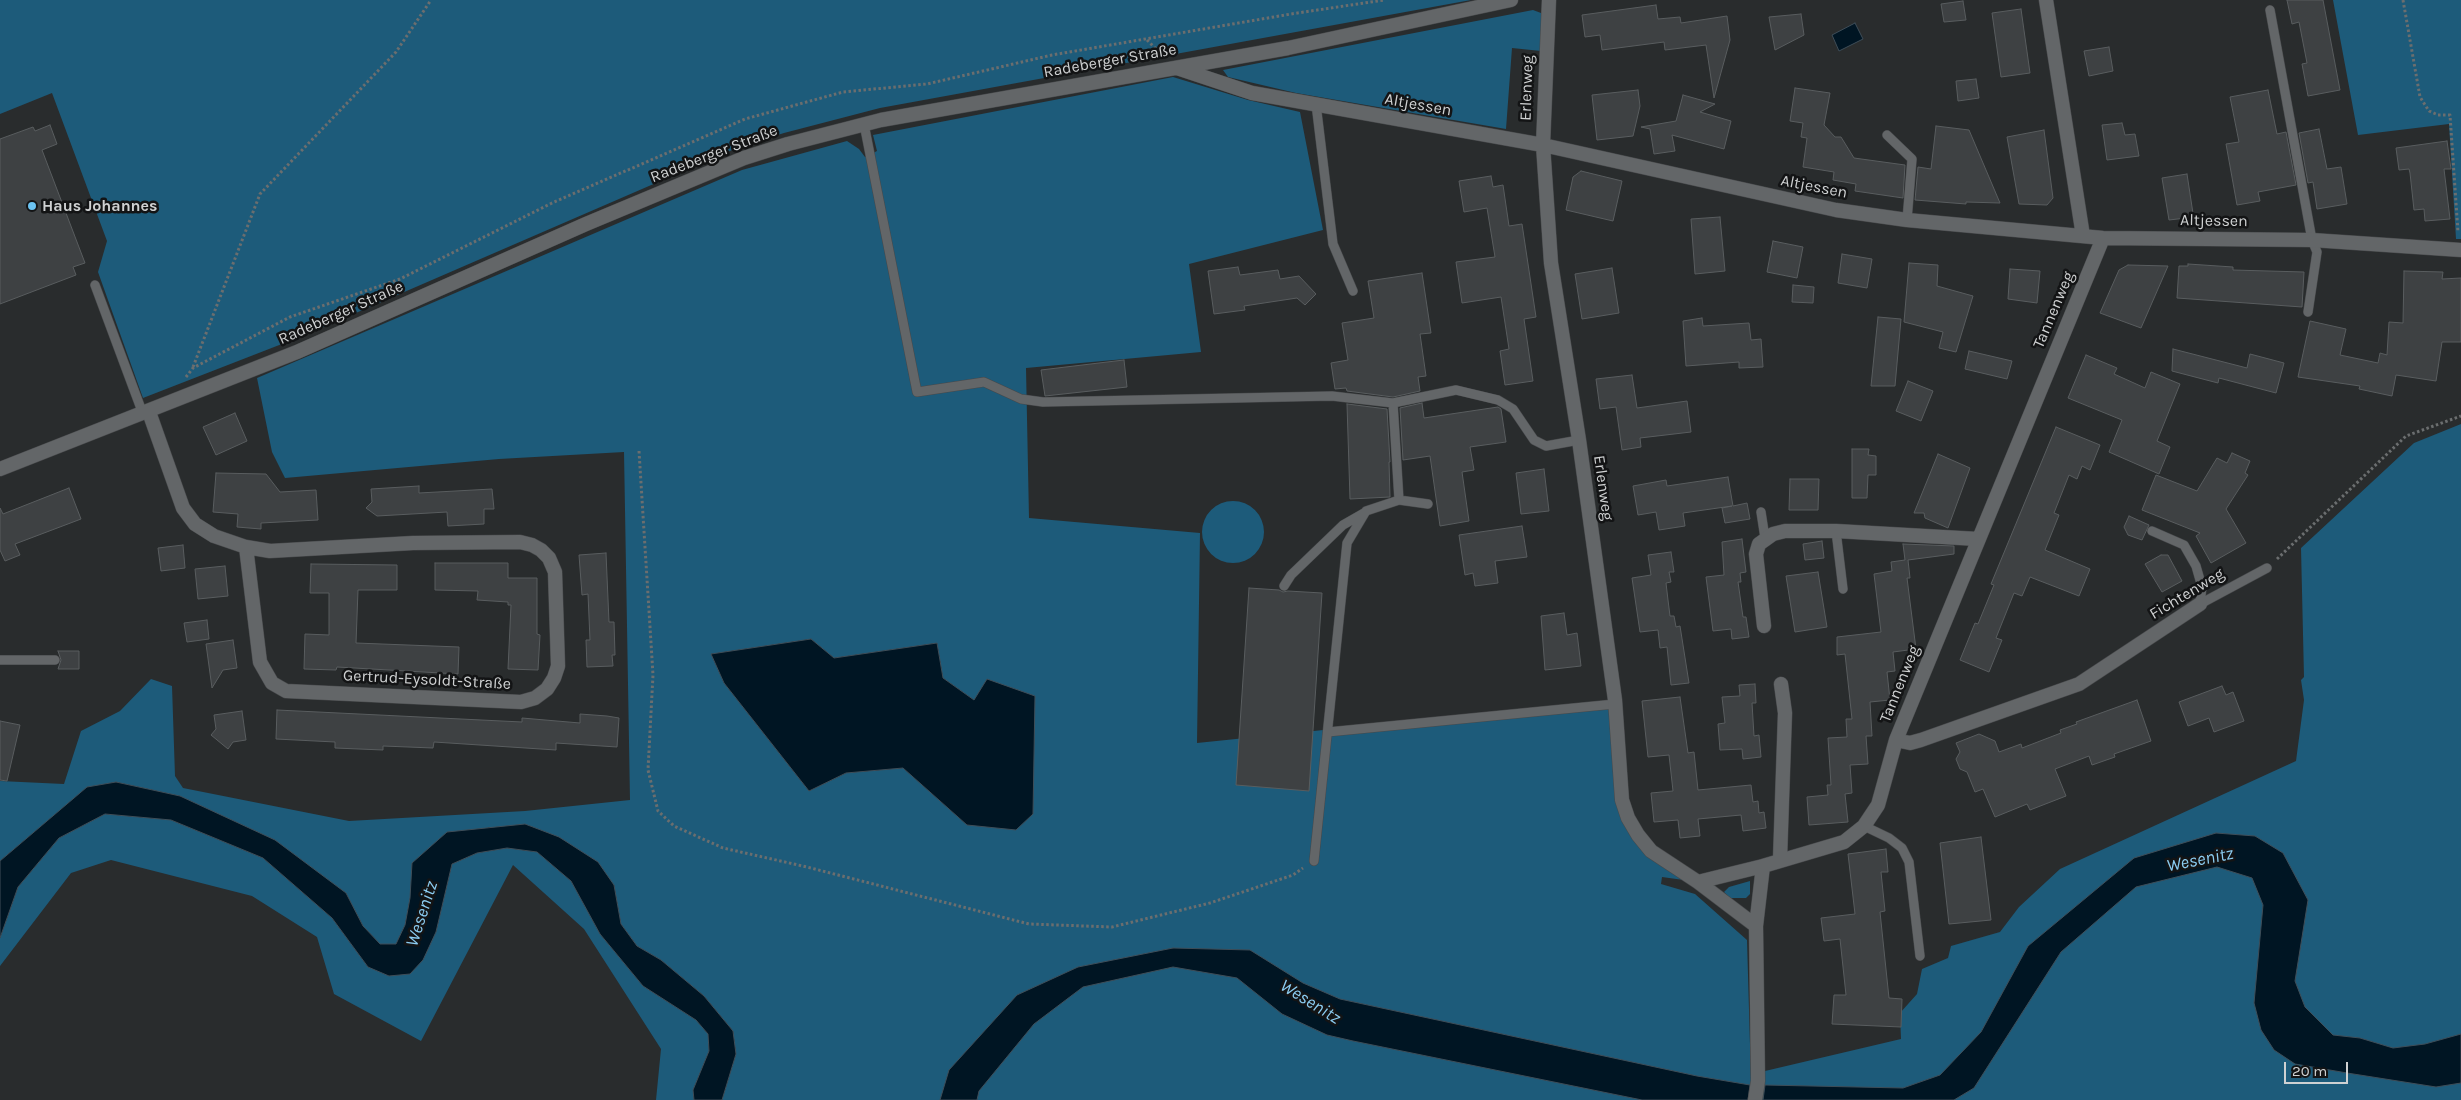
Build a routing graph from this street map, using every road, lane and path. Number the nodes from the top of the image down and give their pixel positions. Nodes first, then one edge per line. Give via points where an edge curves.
1 (431, 0) edge
2 (1511, 0) edge
3 (1549, 0) edge
4 (2046, 0) edge
5 (2403, 0) edge
6 (2270, 10) dead end
7 (1174, 67) junction
8 (1316, 104) junction
9 (864, 124) junction
10 (1887, 135) dead end
11 (1542, 145) junction
12 (1907, 220) junction
13 (2083, 236) junction
14 (2103, 238) junction
15 (2312, 240) junction
16 (2460, 250) edge
17 (95, 285) dead end
18 (1353, 291) dead end
19 (2308, 312) dead end
20 (193, 368) dead end
21 (1393, 403) junction
22 (146, 413) junction
23 (2461, 416) edge
24 (1579, 440) junction
25 (639, 451) dead end
26 (0, 470) edge
27 (1399, 500) junction
28 (1428, 504) dead end
29 (1366, 511) junction
30 (1760, 512) dead end
31 (2152, 531) dead end
32 (1836, 532) junction
33 (1765, 538) junction
34 (1978, 540) junction
35 (246, 547) junction
36 (2267, 568) joint
37 (1284, 586) dead end
38 (1844, 589) dead end
39 (2200, 604) junction
40 (1764, 626) dead end
41 (0, 660) edge
42 (55, 660) dead end
43 (1782, 684) dead end
44 (1615, 704) junction
45 (1328, 732) junction
46 (1896, 740) junction
47 (1864, 826) junction
48 (1780, 859) junction
49 (1314, 861) joint
50 (1763, 866) junction
51 (1698, 882) junction
52 (1756, 926) junction
53 (1920, 956) dead end
54 (1755, 1100) edge

1 - 20 path via 396,52 260,194
2 - 7 street, Radeberger Straße via 1288,48
3 - 11 street, Erlenweg
4 - 13 street
5 - 16 path via 2420,97 2429,111 2450,115
6 - 15 lane
7 - 8 street, Altjessen via 1252,93
7 - 9 street, Radeberger Straße
8 - 11 street, Altjessen
8 - 18 lane via 1333,244
9 - 21 lane via 917,392 984,382 1021,399 1043,402 1332,396
9 - 22 street, Radeberger Straße via 744,158 297,352
10 - 12 lane via 1912,159
11 - 12 street, Altjessen via 1836,210
11 - 24 street, Erlenweg via 1551,263
12 - 13 street, Altjessen
13 - 14 street, Altjessen
14 - 15 street, Altjessen
14 - 34 street, Tannenweg
15 - 16 street, Altjessen
15 - 19 lane via 2317,252
17 - 22 lane
21 - 24 lane via 1456,390 1482,395 1513,409 1534,440 1546,446
21 - 27 lane
22 - 26 street, Radeberger Straße
22 - 35 street, Gertrud-Eysoldt-Straße via 184,508 195,524 204,532
23 - 36 path via 2406,436
24 - 44 street, Erlenweg
25 - 49 path via 653,675 648,770 658,811 674,826 723,848 1028,924 1112,926 1210,904 1292,875
27 - 28 lane
27 - 29 lane
29 - 37 lane via 1343,525 1291,575
29 - 45 lane via 1347,543
30 - 33 lane
31 - 39 lane via 2184,545 2196,566 2202,587
32 - 33 street via 1785,531
32 - 34 street
32 - 38 lane
33 - 40 street via 1756,554
34 - 46 street, Tannenweg
35 - 35 street, Gertrud-Eysoldt-Straße via 260,662 272,683 286,690 521,702 535,698 547,689 554,678 558,666 555,572 549,558 532,545 520,542 413,543 284,551
36 - 39 lane, Fichtenweg
39 - 46 street, Fichtenweg via 2079,684 1921,740 1910,743
41 - 42 lane
43 - 48 street via 1785,713
44 - 45 lane
44 - 51 street, Erlenweg via 1622,800 1628,818 1651,851
45 - 49 lane
46 - 47 street, Tannenweg via 1878,805
47 - 48 street, Tannenweg via 1844,842
47 - 53 lane via 1902,848 1908,862
48 - 50 street, Tannenweg
50 - 51 street
50 - 52 street
51 - 52 street, Erlenweg
52 - 54 street via 1758,1082

